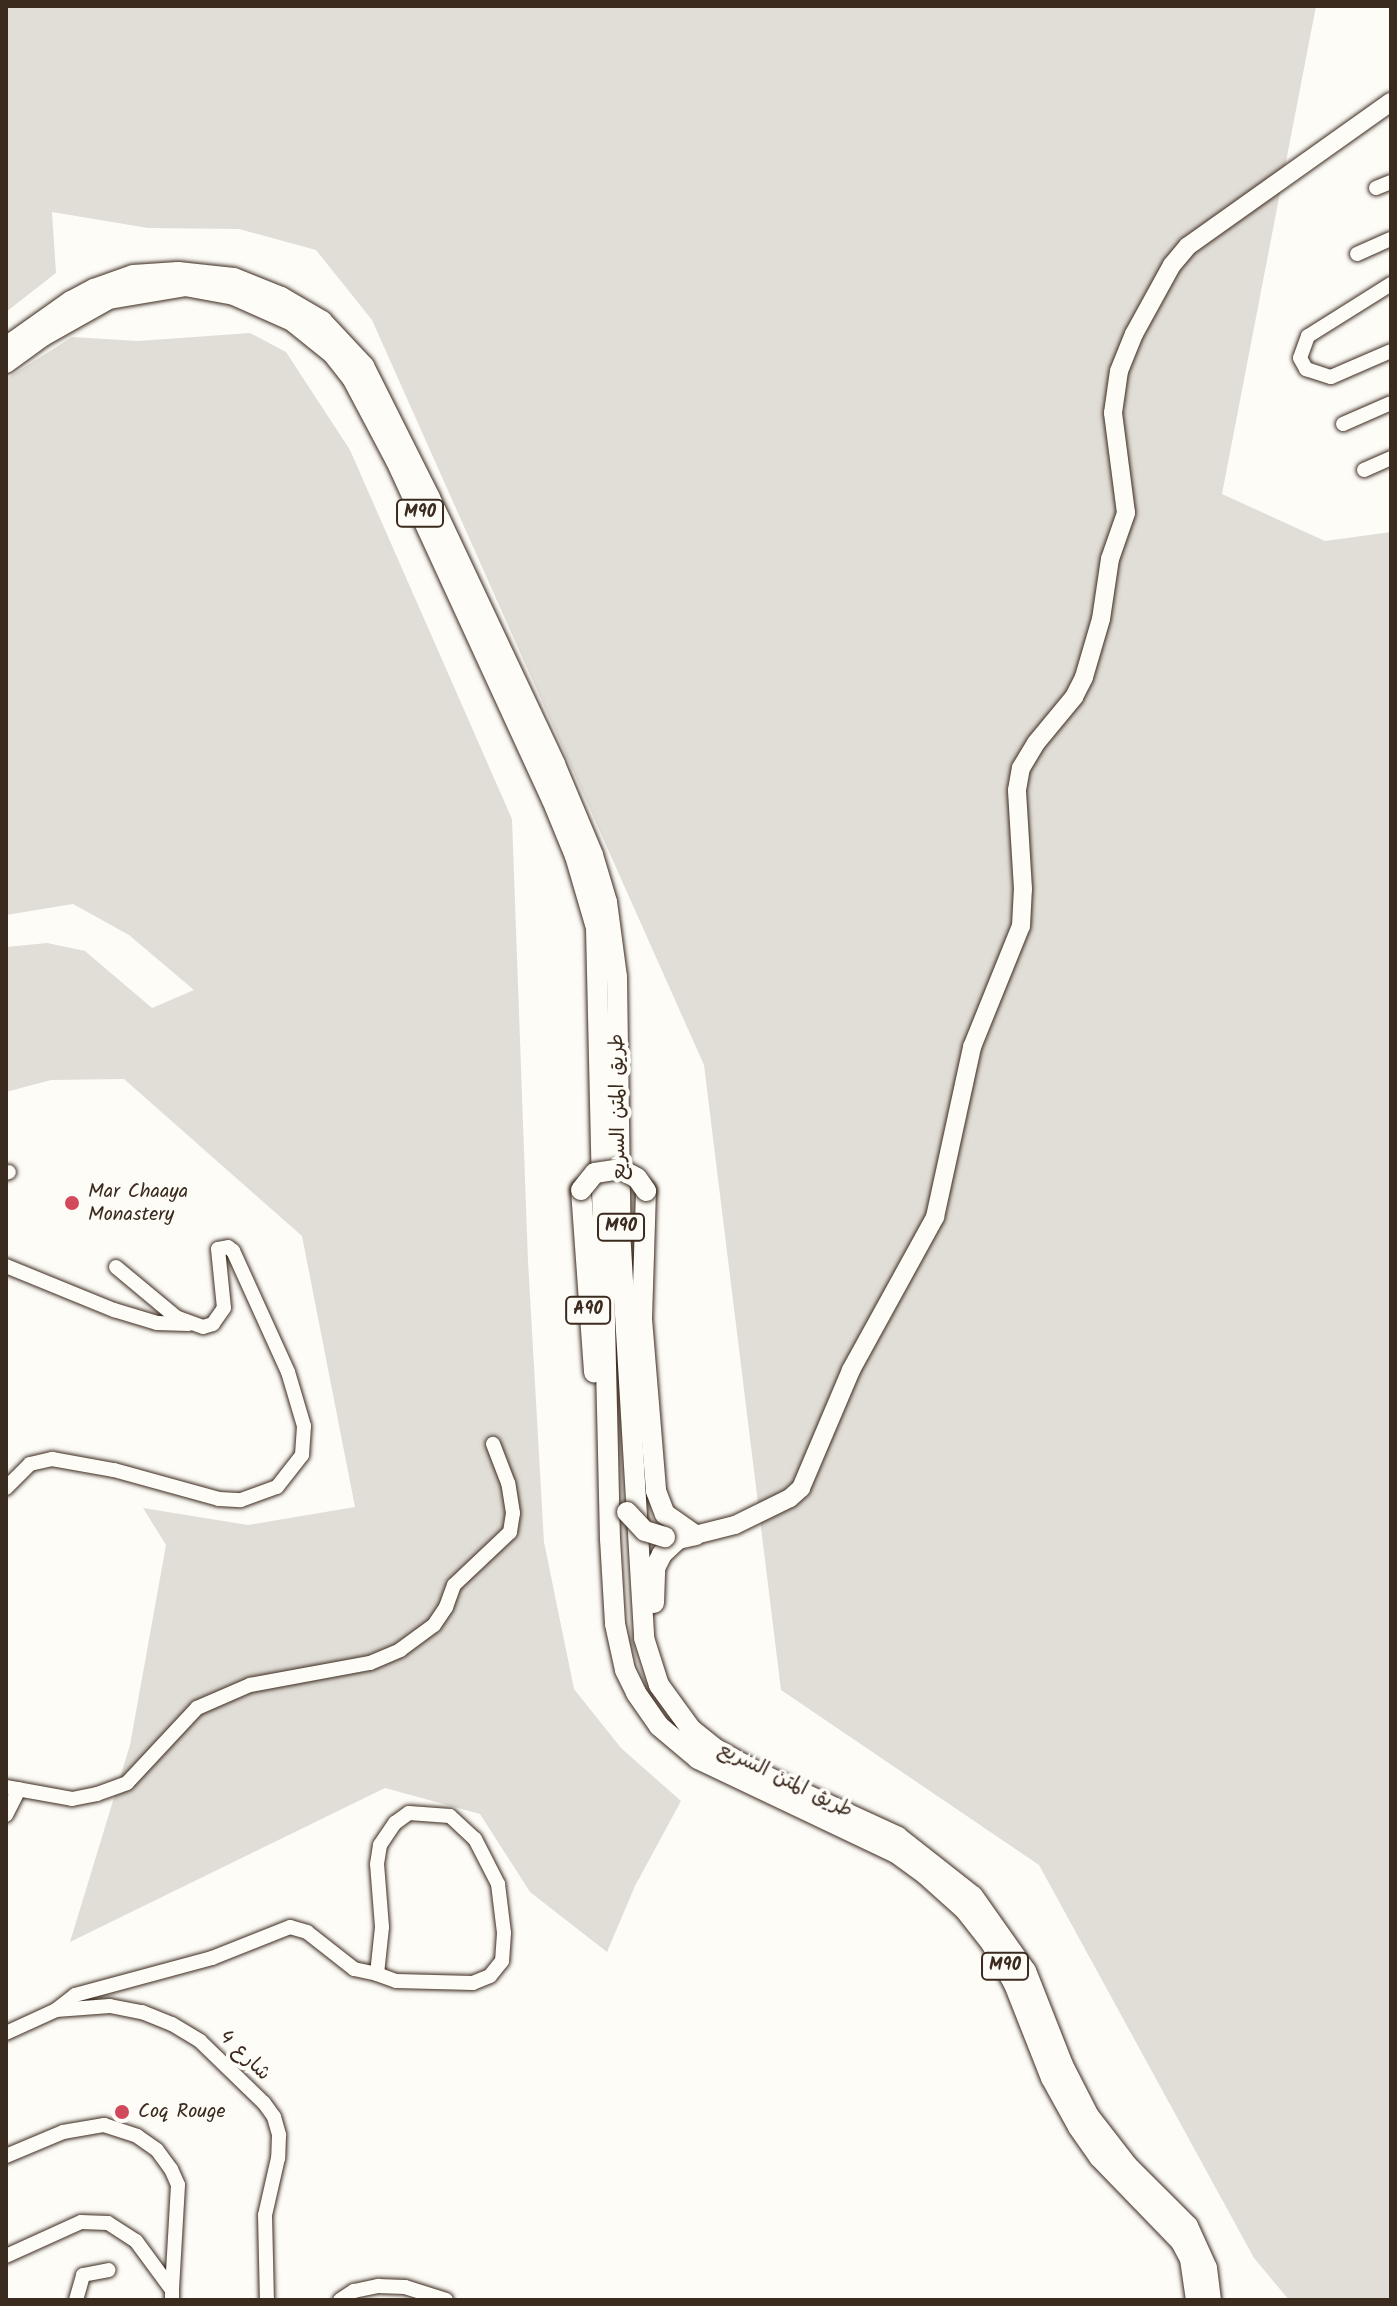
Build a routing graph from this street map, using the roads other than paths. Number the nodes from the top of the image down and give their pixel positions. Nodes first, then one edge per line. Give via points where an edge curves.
1 (1391, 102) edge
2 (1391, 182) edge
3 (1376, 188) dead end
4 (1391, 239) edge
5 (1357, 254) dead end
6 (1391, 284) edge
7 (6, 347) edge
8 (1391, 351) edge
9 (6, 363) edge
10 (1391, 403) edge
11 (1343, 424) dead end
12 (1391, 458) edge
13 (1364, 470) dead end
14 (621, 1247) junction
15 (6, 1266) edge
16 (116, 1267) dead end
17 (605, 1293) junction
18 (642, 1319) junction
19 (189, 1324) junction
20 (607, 1430) junction
21 (493, 1444) dead end
22 (6, 1488) edge
23 (679, 1537) junction
24 (697, 1734) junction
25 (13, 1788) edge
26 (6, 1815) edge
27 (377, 1974) junction
28 (56, 2010) junction
29 (6, 2033) edge
30 (6, 2156) edge
31 (6, 2256) edge
32 (109, 2270) dead end
33 (172, 2295) edge
34 (76, 2300) edge
35 (267, 2300) edge
36 (340, 2300) edge
37 (446, 2300) edge
38 (1196, 2300) edge
39 (1211, 2300) edge

1 - 23 main road via 1188,246 1134,334 1119,371 1113,413 1126,513 1110,559 1089,666 1074,697 1021,768 1021,926 972,1047 935,1217 851,1370 801,1488 735,1525
2 - 3 street
4 - 5 street
6 - 8 street via 1308,336 1300,358 1306,369 1331,377
7 - 14 highway, طريق المتن السريع / M90 via 71,301 111,282 158,272 201,273 256,285 300,307 322,321 364,366 555,764 597,867 616,964
9 - 17 highway, طريق المتن السريع / M90 via 109,299 185,286 234,295 292,321 352,378 396,461 552,800 596,928
10 - 11 street
12 - 13 street
14 - 18 highway, A90 via 627,1256 633,1305
14 - 24 highway, طريق المتن السريع / M90 via 644,1638 659,1685
15 - 19 street via 114,1310 157,1323
16 - 19 street
17 - 20 highway, طريق المتن السريع / M90
17 - 23 highway, A90, bridge via 616,1327 622,1498 645,1531
18 - 20 highway, A90, bridge via 646,1191 637,1178 611,1169 591,1176 581,1190 595,1382
18 - 23 highway via 658,1502
19 - 22 street via 203,1327 221,1317 218,1249 228,1247 272,1334 304,1426 302,1455 277,1487 241,1500 219,1499 52,1459 30,1464
20 - 38 highway, طريق المتن السريع / M90 via 615,1624 625,1670 648,1711 698,1759 896,1853 965,1910 1014,1984 1051,2078 1078,2127 1099,2157 1181,2242
21 - 25 street via 508,1483 510,1532 454,1585 434,1625 400,1650 370,1663 250,1685 197,1708 127,1783 97,1794 72,1799
23 - 24 highway via 655,1568 654,1613 661,1660
24 - 39 highway, طريق المتن السريع / M90 via 757,1772 898,1837 973,1896 1026,1971 1089,2116 1127,2165 1188,2226 1207,2268
25 - 26 street
27 - 27 street via 380,1845 402,1815 450,1816 475,1839 498,1884 502,1961 490,1976 473,1983 396,1981
27 - 28 street via 354,1969 307,1932 290,1927 212,1958 75,1995
28 - 29 street, شارع 4
28 - 35 street, شارع 4 via 110,2006 172,2024 200,2041 270,2110 279,2135 265,2215
30 - 33 street via 63,2132 104,2125 137,2136 157,2150 178,2185
31 - 33 street via 81,2222 108,2223 136,2241
32 - 34 street via 83,2275
36 - 37 street via 378,2286 405,2287

